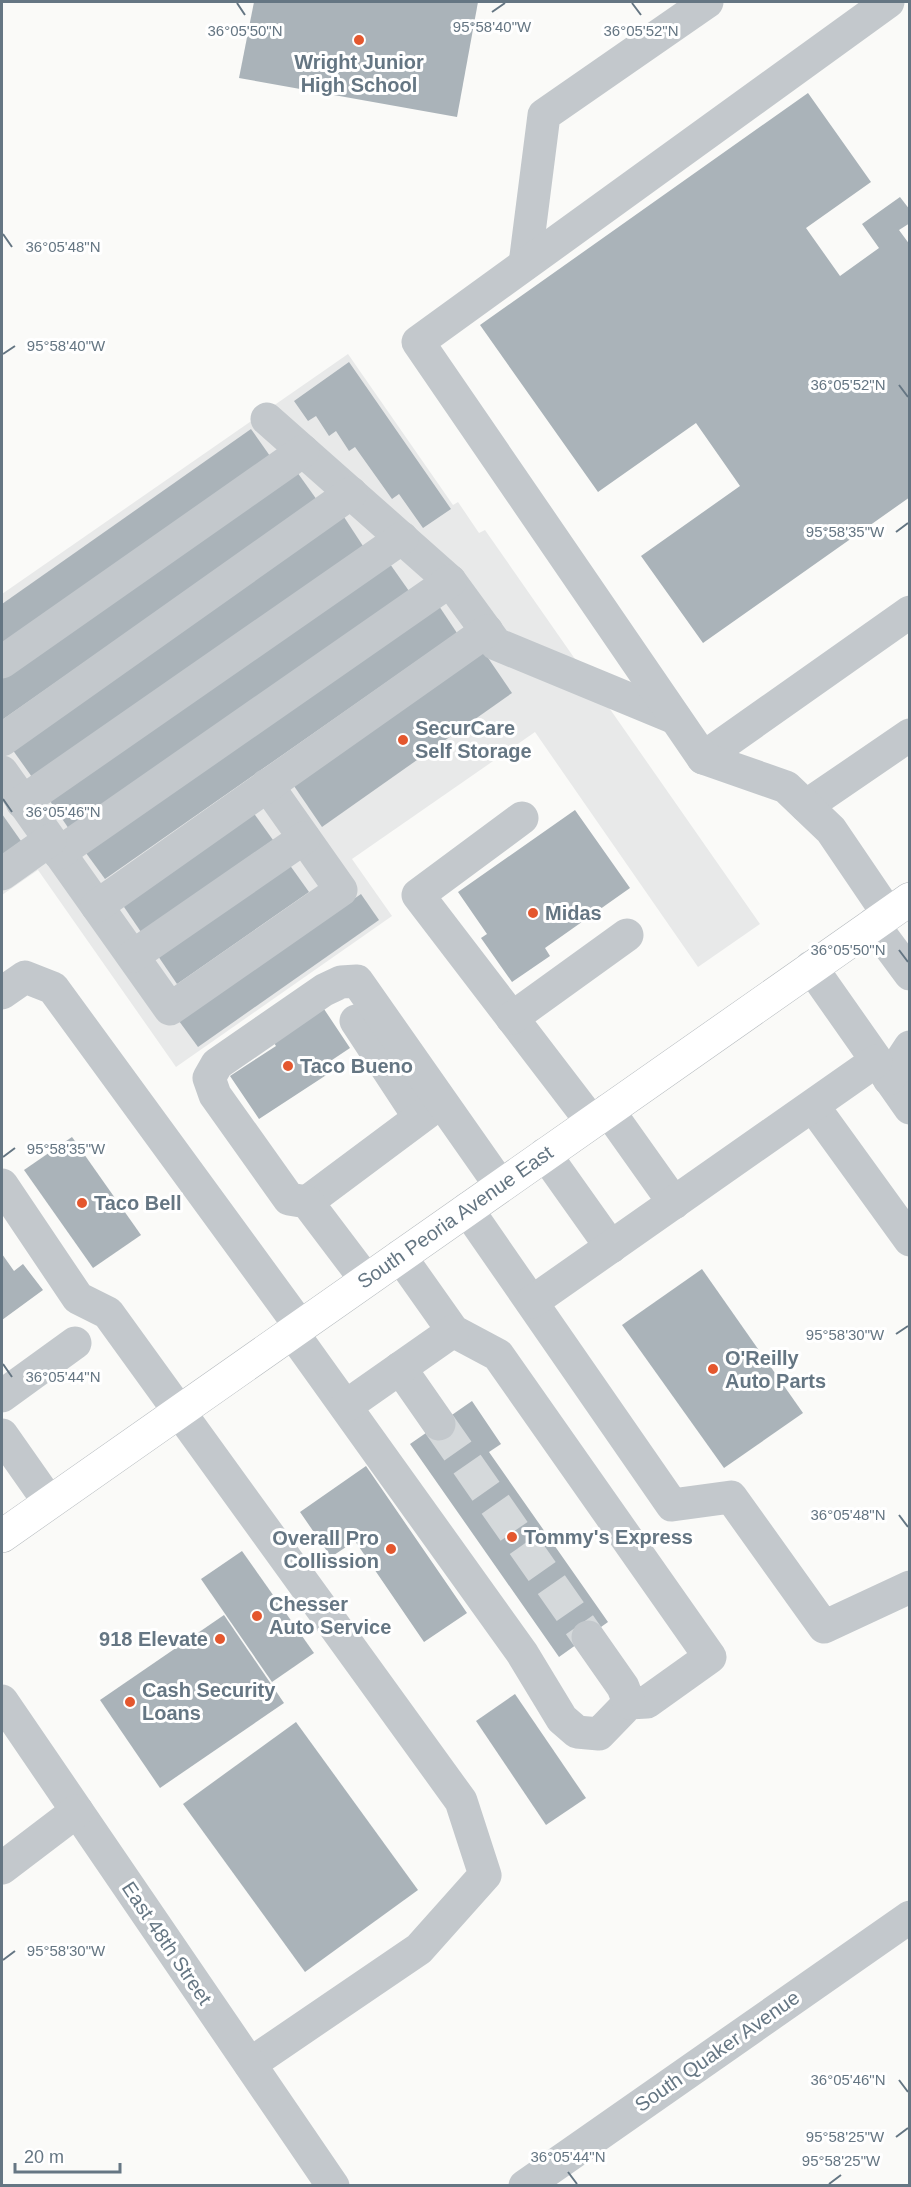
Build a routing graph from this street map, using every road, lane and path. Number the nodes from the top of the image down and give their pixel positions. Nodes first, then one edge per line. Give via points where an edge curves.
1 (707, 2) edge
2 (888, 2) edge
3 (907, 2) edge
4 (909, 5) edge
5 (525, 264) junction
6 (267, 419) dead end
7 (303, 451) junction
8 (351, 494) junction
9 (402, 538) junction
10 (450, 581) junction
11 (909, 612) edge
12 (487, 631) junction
13 (2, 662) edge
14 (675, 718) junction
15 (909, 735) edge
16 (2, 740) edge
17 (703, 758) junction
18 (267, 785) junction
19 (9, 786) edge
20 (806, 806) junction
21 (522, 818) dead end
22 (304, 838) junction
23 (55, 847) junction
24 (2, 874) edge
25 (97, 906) junction
26 (890, 912) edge
27 (627, 934) dead end
28 (133, 956) junction
29 (811, 967) junction
30 (909, 975) edge
31 (13, 985) edge
32 (512, 1018) junction
33 (356, 1022) dead end
34 (909, 1047) edge
35 (883, 1070) junction
36 (813, 1106) junction
37 (909, 1108) edge
38 (430, 1109) junction
39 (599, 1115) junction
40 (545, 1154) junction
41 (2, 1185) edge
42 (500, 1185) junction
43 (307, 1202) junction
44 (674, 1203) junction
45 (467, 1209) junction
46 (909, 1240) edge
47 (611, 1247) junction
48 (400, 1256) junction
49 (366, 1280) junction
50 (532, 1302) junction
51 (296, 1329) junction
52 (453, 1331) junction
53 (75, 1343) dead end
54 (400, 1368) junction
55 (2, 1396) edge
56 (346, 1406) junction
57 (179, 1411) junction
58 (439, 1424) tunnel mouth
59 (2, 1435) edge
60 (49, 1502) junction
61 (2, 1536) edge
62 (909, 1587) edge
63 (588, 1637) tunnel mouth
64 (2, 1701) edge
65 (638, 1702) junction
66 (77, 1811) junction
67 (6, 1854) edge
68 (909, 1917) edge
69 (250, 2064) junction
70 (333, 2186) edge
71 (525, 2186) edge

1 - 5 street via 544,115
2 - 5 street
3 - 4 street
5 - 14 street via 418,342
6 - 7 street
7 - 8 street
7 - 13 street
8 - 9 street
8 - 16 street
9 - 10 street
9 - 19 street
10 - 12 street
10 - 23 street
11 - 17 street
12 - 14 street via 496,644 516,654
12 - 18 street
14 - 17 street
15 - 20 street
17 - 20 street via 786,787
18 - 22 street
18 - 25 street
19 - 23 street
20 - 26 street via 831,830
21 - 32 street via 418,895
22 - 28 street
22 - 28 street via 341,890 170,1009
23 - 24 street
23 - 25 street
25 - 28 street
26 - 29 main road, South Peoria Avenue East
26 - 30 street
27 - 32 street
29 - 35 street
29 - 39 main road, South Peoria Avenue East
31 - 51 street via 53,988
32 - 39 street
33 - 38 street
34 - 35 street
35 - 36 street
35 - 37 street
36 - 44 street
36 - 46 street
38 - 42 street
38 - 43 street
38 - 43 street via 357,981 341,982 324,990 217,1064 209,1078 215,1095 289,1199
39 - 40 main road, South Peoria Avenue East
39 - 44 street
40 - 42 main road, South Peoria Avenue East
40 - 47 street
41 - 57 street via 78,1298 108,1313
42 - 45 main road, South Peoria Avenue East
43 - 49 street
44 - 47 street
45 - 48 main road, South Peoria Avenue East
45 - 50 street
47 - 50 street
48 - 49 main road, South Peoria Avenue East
48 - 52 street
49 - 51 main road, South Peoria Avenue East
50 - 62 street via 672,1505 731,1497 824,1627
51 - 56 street
51 - 57 main road, South Peoria Avenue East
52 - 54 street
52 - 65 street via 498,1355 710,1657
53 - 55 street
54 - 56 street
54 - 58 street
56 - 65 street via 522,1653 562,1719 577,1732 599,1734
57 - 60 main road, South Peoria Avenue East
57 - 69 street via 461,1801 485,1875 419,1949
59 - 60 street
60 - 61 main road, South Peoria Avenue East
63 - 65 street
64 - 66 street, East 48th Street
66 - 67 street
66 - 69 street, East 48th Street
68 - 71 street, South Quaker Avenue
69 - 70 street, East 48th Street

